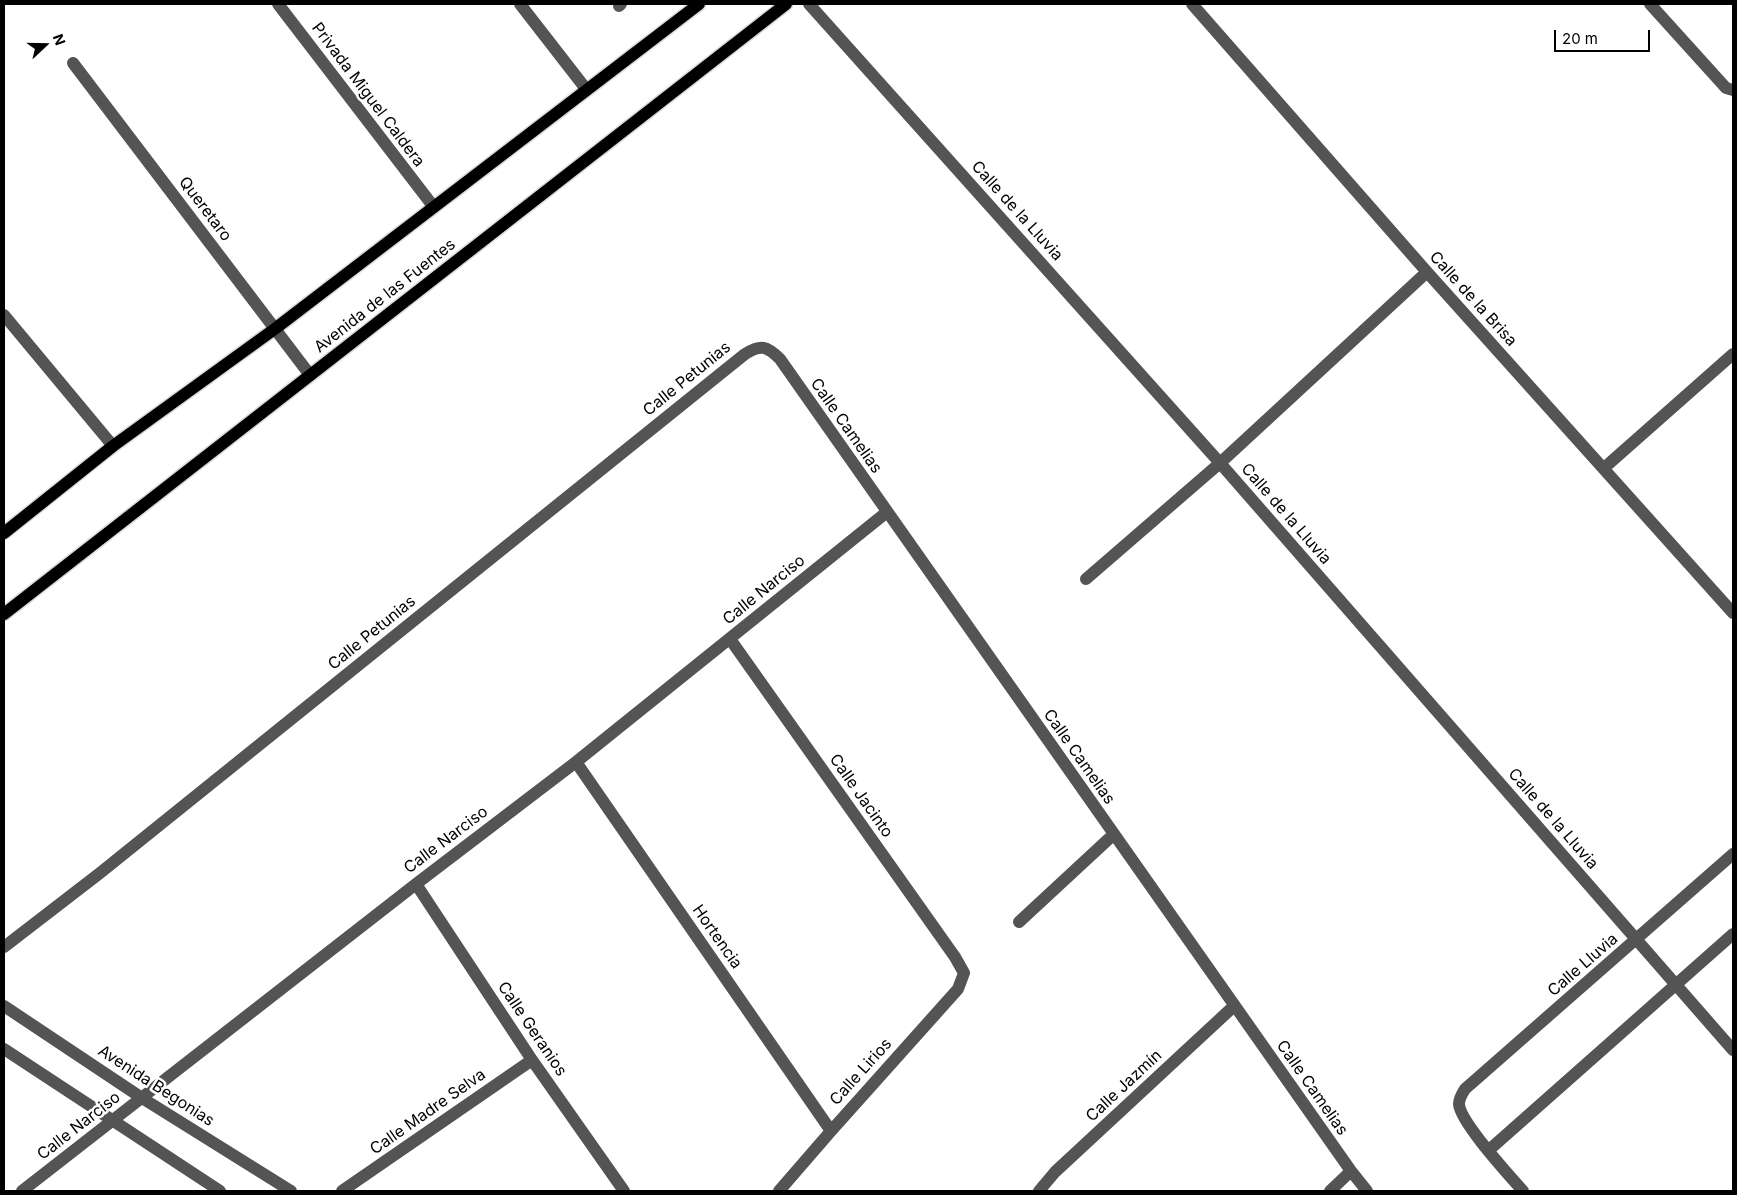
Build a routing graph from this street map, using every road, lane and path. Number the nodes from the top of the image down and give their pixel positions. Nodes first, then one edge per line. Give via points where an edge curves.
1 (278, 4) edge
2 (520, 4) edge
3 (699, 4) edge
4 (786, 4) edge
5 (810, 4) edge
6 (1192, 4) edge
7 (1650, 4) edge
8 (73, 63) dead end
9 (586, 89) junction
10 (1733, 90) edge
11 (433, 206) junction
12 (1427, 272) junction
13 (4, 315) edge
14 (276, 328) junction
15 (761, 347) joint
16 (1733, 354) edge
17 (310, 375) junction
18 (113, 446) junction
19 (1220, 463) junction
20 (1604, 468) junction
21 (887, 512) junction
22 (4, 533) edge
23 (1086, 579) dead end
24 (1733, 613) edge
25 (4, 614) edge
26 (730, 639) junction
27 (576, 762) junction
28 (1114, 834) junction
29 (1733, 854) edge
30 (416, 884) junction
31 (1019, 922) dead end
32 (1733, 934) edge
33 (1637, 939) junction
34 (4, 948) edge
35 (964, 973) joint
36 (1676, 986) junction
37 (4, 1006) edge
38 (1234, 1006) junction
39 (4, 1050) edge
40 (1733, 1050) edge
41 (532, 1060) junction
42 (142, 1098) junction
43 (112, 1121) junction
44 (831, 1131) junction
45 (1489, 1150) junction
46 (1351, 1171) junction
47 (22, 1191) edge
48 (220, 1191) edge
49 (291, 1191) edge
50 (342, 1191) edge
51 (624, 1191) edge
52 (779, 1191) edge
53 (1039, 1191) edge
54 (1330, 1191) edge
55 (1367, 1191) edge
56 (1523, 1191) edge

1 - 11 street, Privada Miguel Caldera
2 - 9 street
3 - 9 main road
4 - 17 main road, Avenida de las Fuentes
5 - 19 street, Calle de la Lluvia
6 - 12 street, Calle de la Brisa
7 - 10 street via 1726,88
8 - 14 street, Queretaro
9 - 11 main road
11 - 14 main road
12 - 19 street
12 - 20 street, Calle de la Brisa
13 - 18 street
14 - 17 street, Queretaro
14 - 18 main road
15 - 21 street, Calle Camelias via 780,359
15 - 34 street, Calle Petunias via 745,354
16 - 20 street
17 - 25 main road, Avenida de las Fuentes
18 - 22 main road
19 - 23 street
19 - 33 street, Calle de la Lluvia
20 - 24 street, Calle de la Brisa
21 - 26 street, Calle Narciso
21 - 28 street, Calle Camelias
26 - 27 street, Calle Narciso
26 - 35 street, Calle Jacinto
27 - 30 street, Calle Narciso
27 - 44 street, Hortencia
28 - 31 street
28 - 38 street, Calle Camelias
29 - 33 street, Calle Lluvia
30 - 41 street, Calle Geranios
30 - 42 street, Calle Narciso
32 - 36 street
33 - 36 street, Calle de la Lluvia
33 - 45 street, Calle Lluvia via 1465,1089 1459,1102 1461,1113
35 - 44 street, Calle Lirios via 958,989
36 - 40 street, Calle de la Lluvia
36 - 45 street
37 - 42 street, Avenida Begonias
38 - 46 street, Calle Camelias
38 - 53 street, Calle Jazmín via 1054,1172
39 - 43 street
41 - 50 street, Calle Madre Selva
41 - 51 street, Calle Geranios
42 - 43 street, Calle Narciso
42 - 49 street, Avenida Begonias
43 - 47 street, Calle Narciso
43 - 48 street
44 - 52 street, Calle Lirios
45 - 56 street
46 - 54 street
46 - 55 street, Calle Camelias

